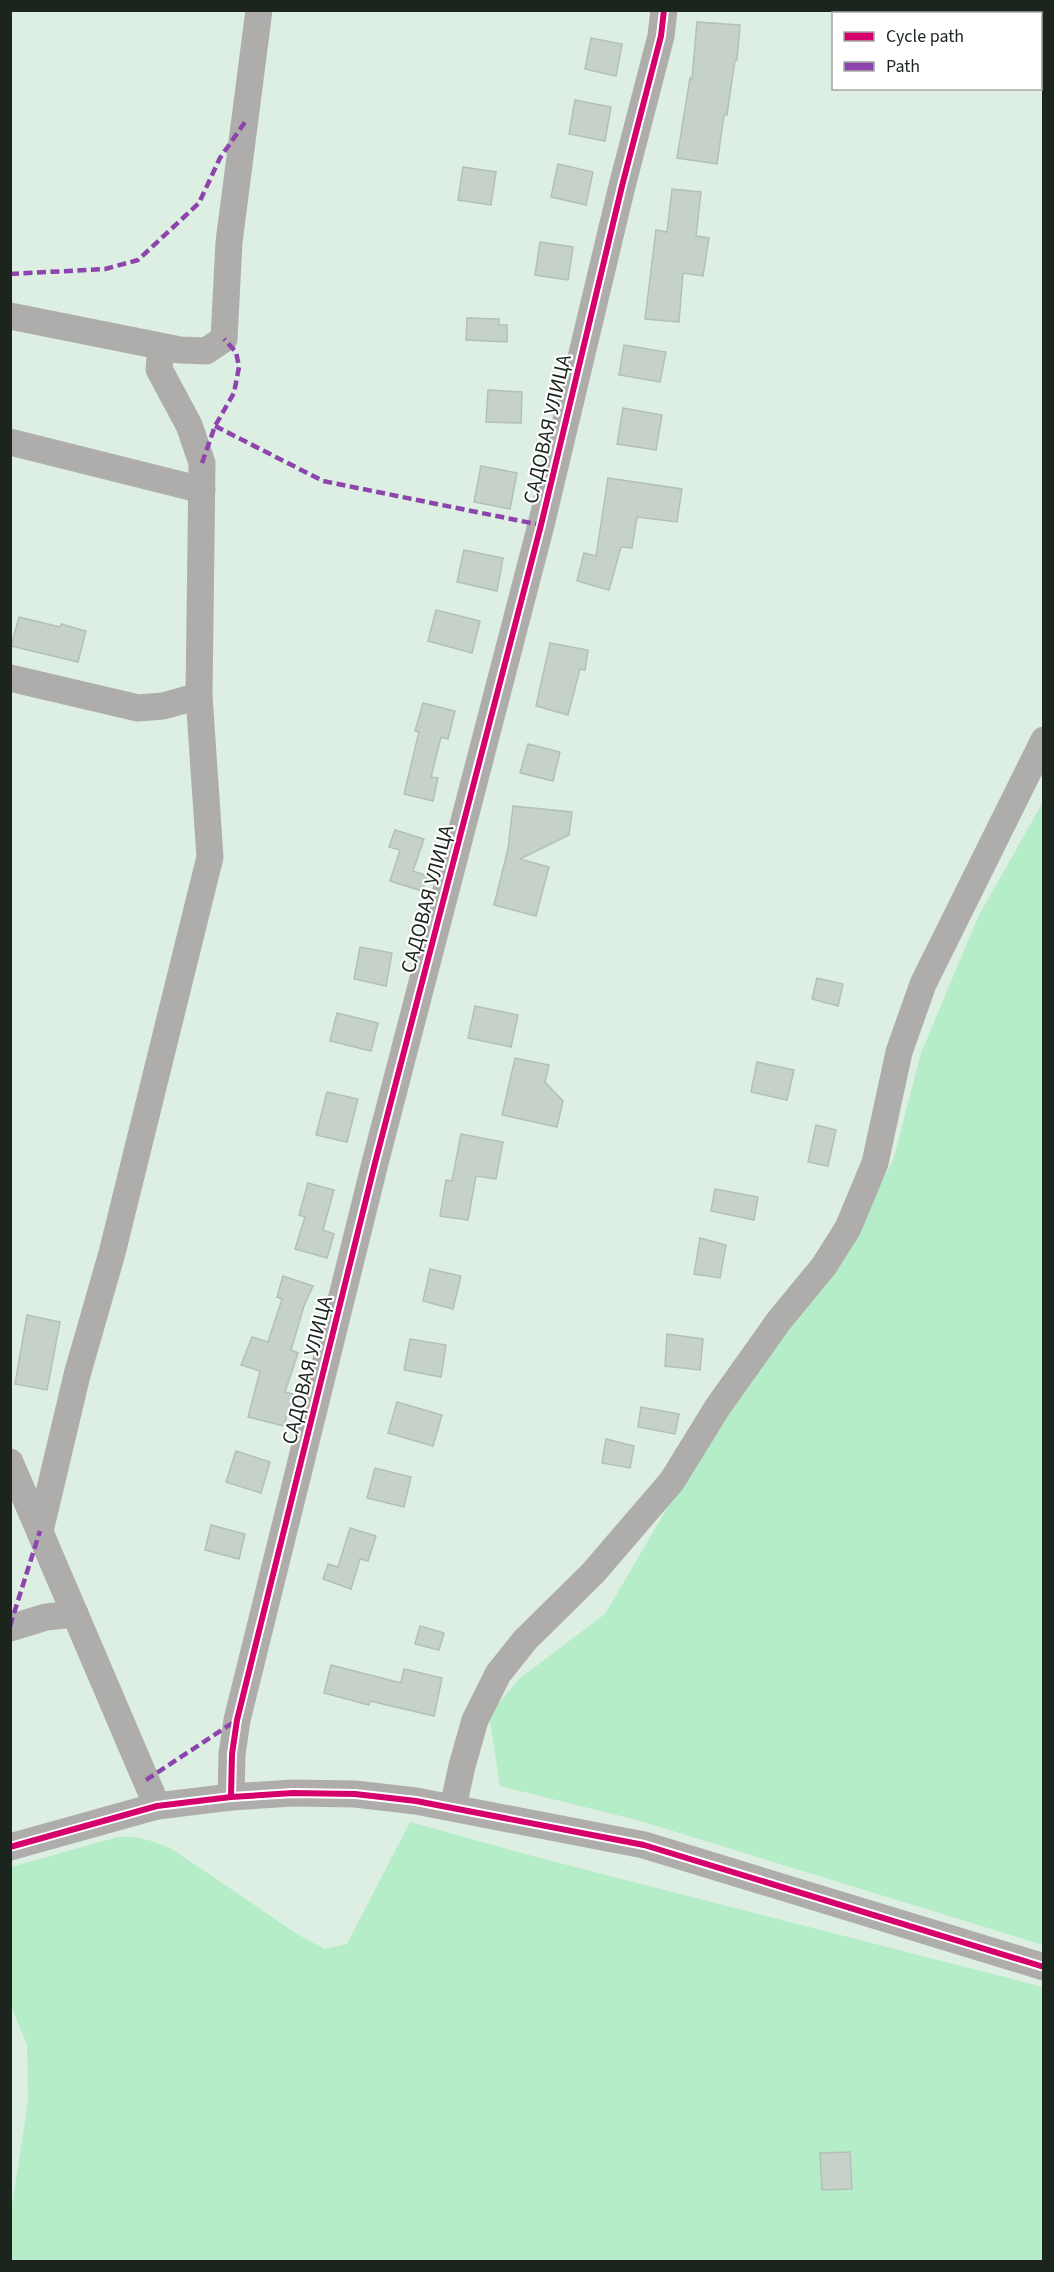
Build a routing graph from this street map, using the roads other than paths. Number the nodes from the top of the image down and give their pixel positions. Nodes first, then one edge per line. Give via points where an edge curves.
1 (259, 10) edge
2 (664, 10) edge
3 (10, 315) edge
4 (168, 348) junction
5 (10, 442) edge
6 (202, 490) junction
7 (10, 678) edge
8 (199, 696) junction
9 (1044, 740) edge
10 (10, 1462) edge
11 (40, 1531) junction
12 (75, 1614) junction
13 (10, 1628) edge
14 (231, 1797) junction
15 (157, 1806) junction
16 (453, 1807) junction
17 (10, 1846) edge
18 (1044, 1967) edge

1 - 4 street via 229,242 224,339 206,351
2 - 14 street, САДОВАЯ УЛИЦА via 661,36 541,525 375,1163 237,1720
3 - 4 street
4 - 6 street via 160,358 159,369 189,425 202,463
5 - 6 street
6 - 8 street
7 - 8 street via 138,708
8 - 11 street via 210,857
9 - 16 street via 923,984 899,1052 875,1163 848,1228 717,1408 672,1481 498,1674 475,1720
10 - 11 street
11 - 12 street
12 - 13 street via 46,1617
12 - 15 street
14 - 15 street
14 - 16 street via 355,1794
15 - 17 street
16 - 18 street via 644,1845

